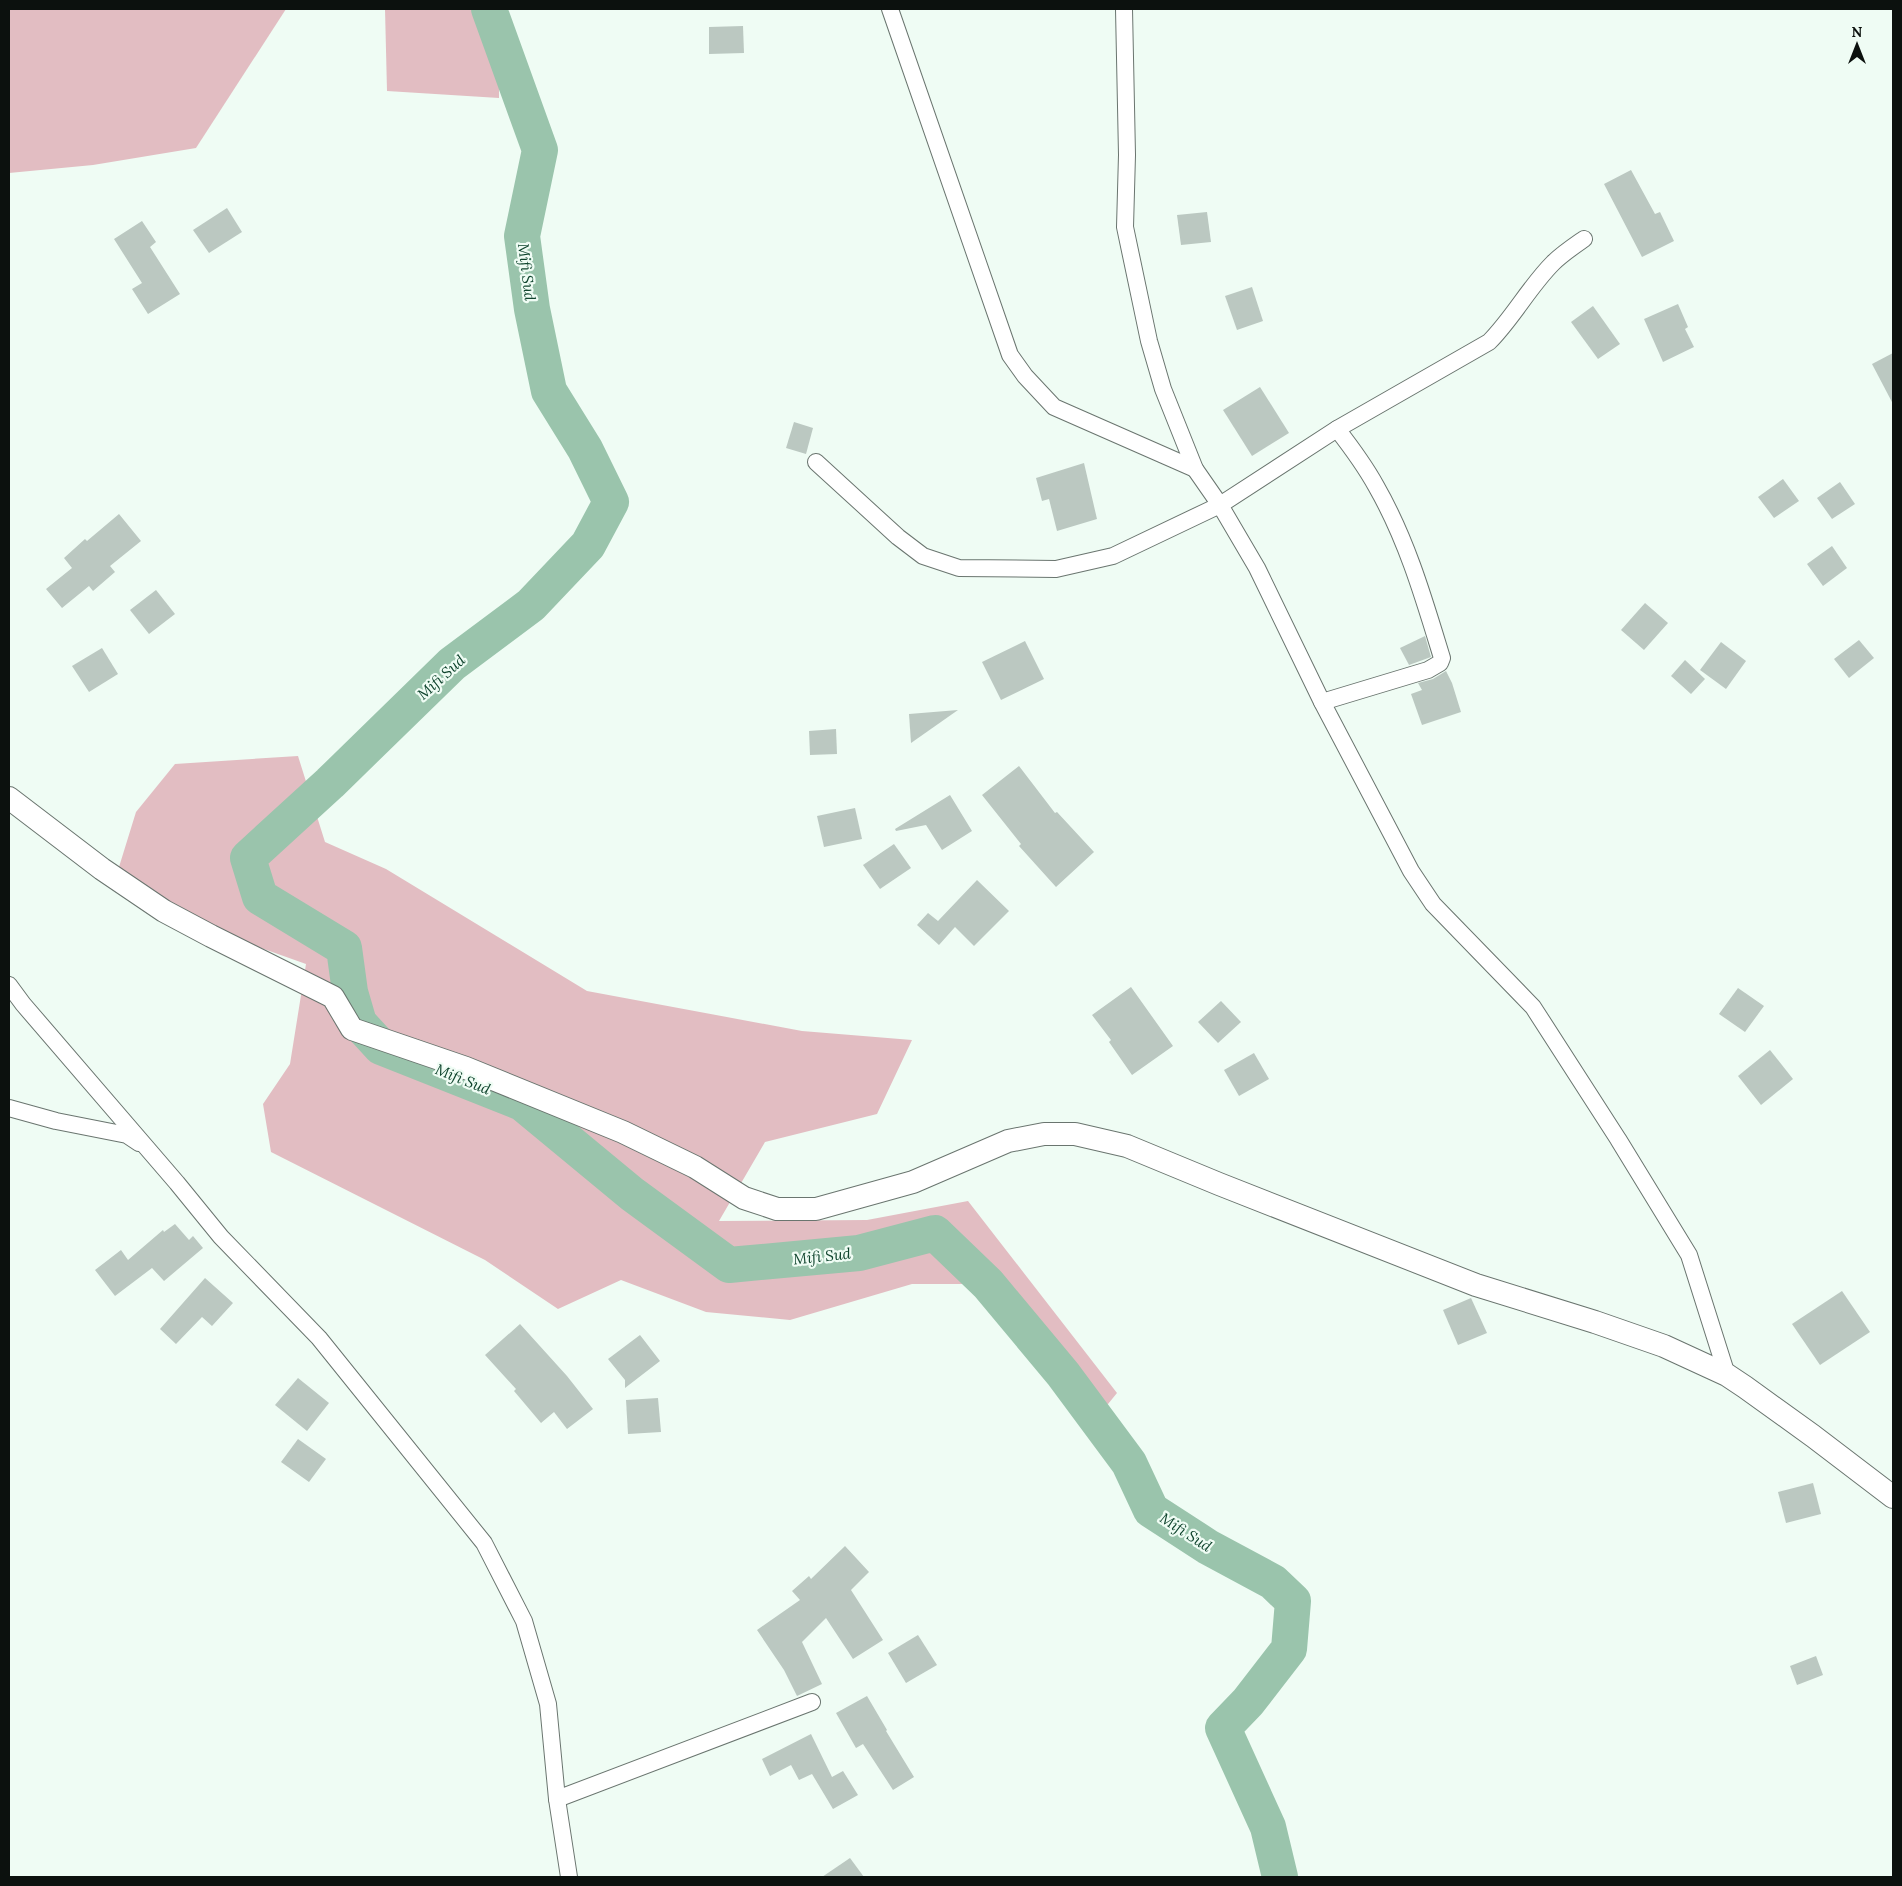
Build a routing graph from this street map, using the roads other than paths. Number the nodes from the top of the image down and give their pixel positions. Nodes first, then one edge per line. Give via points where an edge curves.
1 (890, 9) edge
2 (1124, 9) edge
3 (1584, 239) dead end
4 (1337, 429) junction
5 (816, 462) dead end
6 (1195, 469) junction
7 (1220, 505) junction
8 (1322, 702) junction
9 (9, 798) edge
10 (9, 985) edge
11 (9, 1108) edge
12 (145, 1146) junction
13 (1727, 1375) junction
14 (1893, 1498) edge
15 (812, 1702) dead end
16 (557, 1799) junction
17 (569, 1877) edge

1 - 6 street via 1010,355 1054,407
2 - 6 street via 1126,227 1149,342 1163,389
3 - 4 street via 1554,261 1489,342
4 - 7 street
4 - 8 street via 1377,487 1404,542 1442,658 1428,670
5 - 7 street via 923,556 959,568 1056,569 1113,556
6 - 7 street
7 - 8 street via 1257,568
8 - 13 street via 1411,871 1433,904 1533,1007 1689,1255
9 - 13 street via 102,869 164,911 334,997 352,1029 466,1068 623,1132 695,1168 744,1198 777,1209 816,1209 913,1182 1008,1141 1044,1134 1075,1134 1128,1146 1476,1285 1664,1346
10 - 12 street
11 - 12 street via 127,1135
12 - 16 street via 221,1237 319,1338 484,1543 524,1621 546,1695
13 - 14 street
15 - 16 street
16 - 17 street

